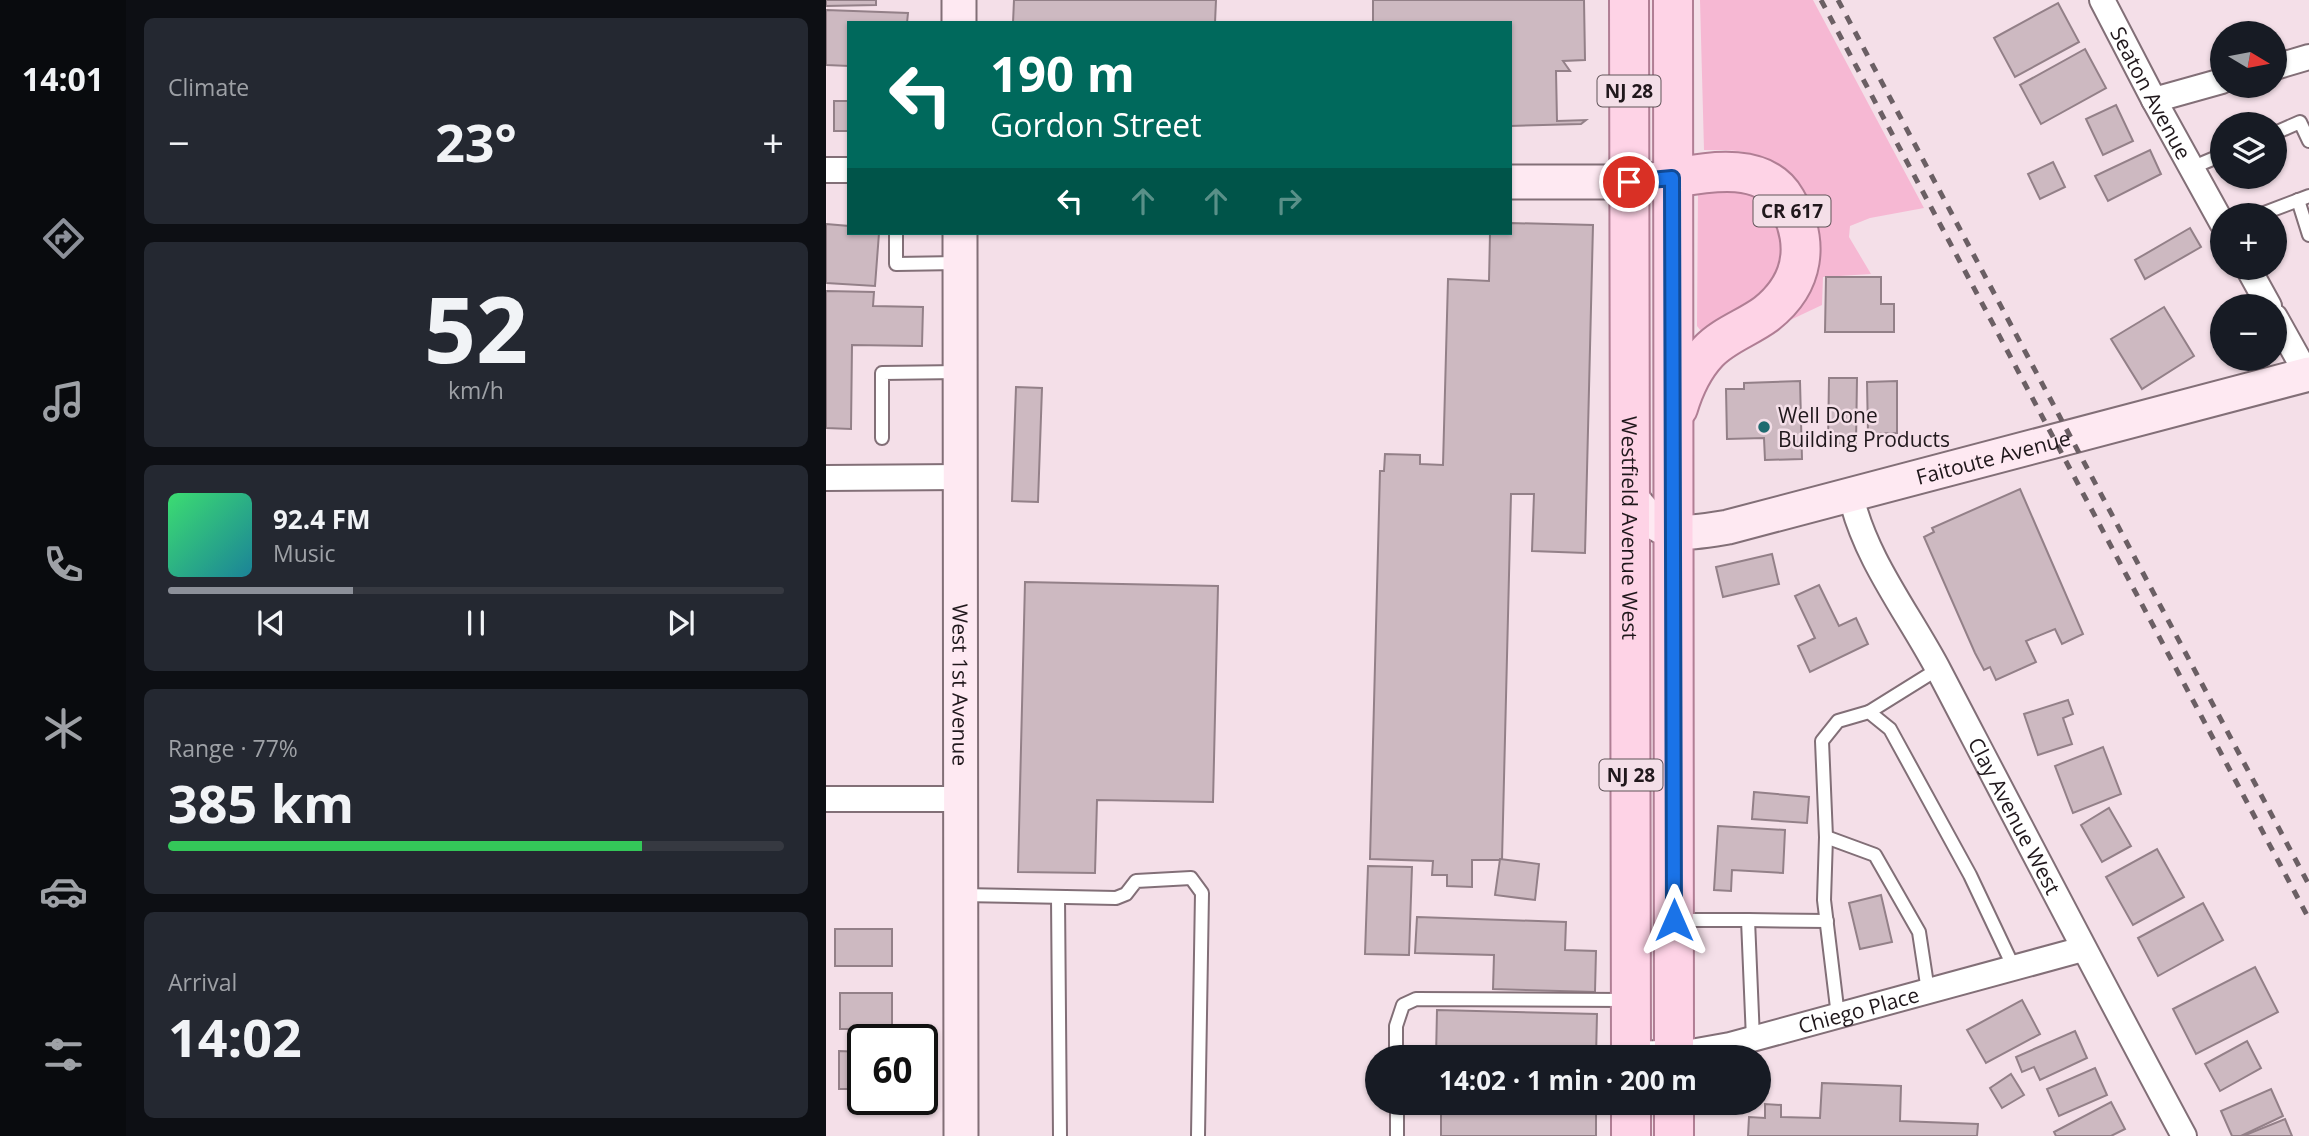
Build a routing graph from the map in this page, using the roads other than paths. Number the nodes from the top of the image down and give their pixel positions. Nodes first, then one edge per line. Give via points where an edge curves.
1 (959, 0) edge
2 (1629, 0) edge
3 (1672, 0) edge
4 (2102, 0) edge
5 (959, 21) edge
6 (2309, 57) edge
7 (2287, 63) edge
8 (2210, 84) edge
9 (2154, 100) junction
10 (2287, 128) edge
11 (2309, 141) edge
12 (2210, 160) edge
13 (2192, 168) junction
14 (826, 170) edge
15 (847, 170) edge
16 (1672, 178) junction
17 (1512, 182) edge
18 (1629, 182) junction
19 (2303, 198) edge
20 (2211, 203) edge
21 (896, 235) edge
22 (2309, 235) edge
23 (960, 248) edge
24 (2287, 338) edge
25 (960, 372) junction
26 (2308, 375) edge
27 (1673, 423) junction
28 (882, 438) dead end
29 (960, 477) junction
30 (826, 478) edge
31 (1630, 495) junction
32 (1851, 496) junction
33 (1674, 532) junction
34 (1938, 669) junction
35 (1869, 712) junction
36 (826, 799) edge
37 (961, 799) junction
38 (1826, 837) junction
39 (961, 895) junction
40 (1058, 897) junction
41 (1674, 920) junction
42 (1748, 920) junction
43 (1827, 921) junction
44 (2083, 949) junction
45 (2014, 968) junction
46 (1927, 991) junction
47 (1631, 1000) junction
48 (1838, 1016) junction
49 (1753, 1039) junction
50 (1396, 1045) edge
51 (1631, 1045) edge
52 (1674, 1045) edge
53 (1730, 1045) edge
54 (1397, 1115) edge
55 (1631, 1115) edge
56 (1674, 1115) edge
57 (961, 1136) edge
58 (1060, 1136) edge
59 (1198, 1136) edge
60 (1397, 1136) edge
61 (1631, 1136) edge
62 (1674, 1136) edge
63 (2184, 1136) edge

1 - 5 street
2 - 18 main road, Westfield Avenue West / NJ 28
3 - 16 main road, Westfield Avenue West / NJ 28
4 - 9 street, Seaton Avenue
6 - 7 street
8 - 9 street
9 - 13 street, Seaton Avenue
10 - 11 lane via 2300,122
12 - 13 lane
13 - 20 street, Seaton Avenue
14 - 15 street
16 - 18 street, CR 617
16 - 27 main road, Westfield Avenue West / NJ 28
16 - 27 main road, CR 617 via 1720,172 1760,178 1783,194 1801,241 1796,275 1788,291 1764,315 1709,351 1689,378
17 - 18 street, CR 617
18 - 31 main road, Westfield Avenue West / NJ 28
19 - 22 lane
21 - 23 lane via 895,264
23 - 25 street, West 1st Avenue
24 - 26 street
25 - 28 lane via 882,373
25 - 29 street, West 1st Avenue
26 - 32 street, Faitoute Avenue
27 - 33 main road, Westfield Avenue West / NJ 28
29 - 30 street
29 - 37 street, West 1st Avenue
31 - 33 street via 1643,514
31 - 47 main road, Westfield Avenue West / NJ 28
32 - 33 street, Faitoute Avenue via 1745,524
32 - 34 street, Clay Avenue West via 1864,538
33 - 41 main road, Westfield Avenue West / NJ 28
34 - 35 lane
34 - 44 street, Clay Avenue West
35 - 38 lane via 1838,721 1822,741
35 - 45 lane via 1890,729 1970,875
36 - 37 street
37 - 39 street, West 1st Avenue
38 - 43 lane
38 - 46 lane via 1875,855 1919,932
39 - 40 lane
39 - 57 street, West 1st Avenue
40 - 58 lane
40 - 59 lane via 1116,898 1136,881 1191,878 1202,893
41 - 42 lane
41 - 52 main road, Westfield Avenue West / NJ 28
42 - 43 lane
42 - 49 lane
43 - 48 lane
44 - 45 street, Chiego Place
44 - 63 street, Clay Avenue West
45 - 46 street, Chiego Place
46 - 48 street, Chiego Place
47 - 50 lane via 1416,999 1403,1005 1395,1027
47 - 51 main road, Westfield Avenue West / NJ 28
48 - 49 street, Chiego Place
49 - 53 street, Chiego Place
54 - 60 lane
55 - 61 main road
56 - 62 main road

